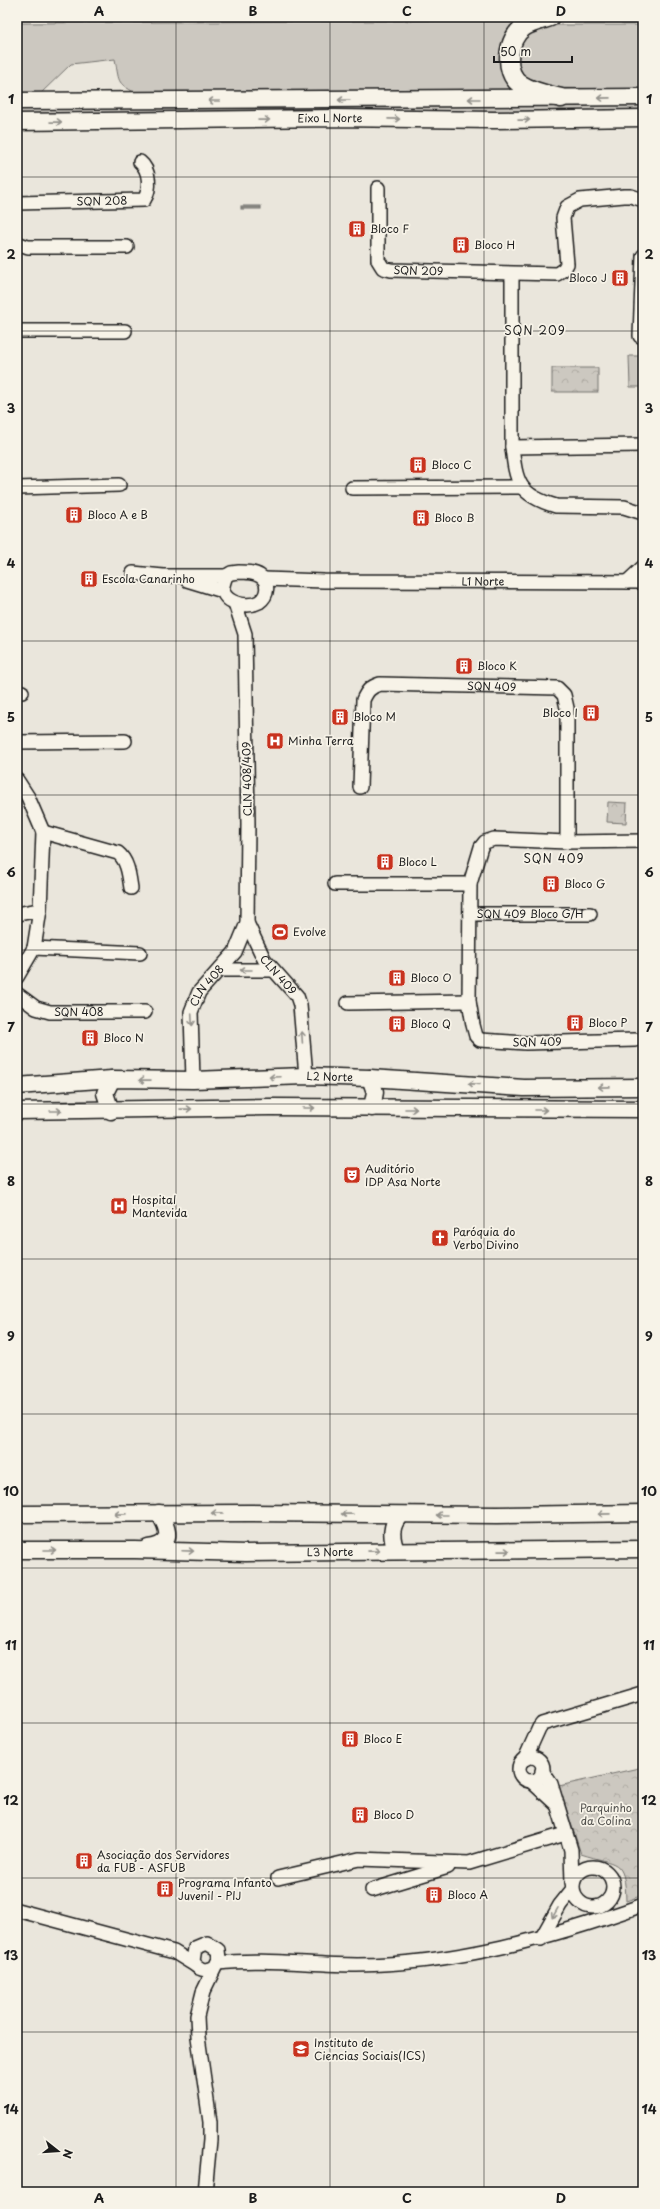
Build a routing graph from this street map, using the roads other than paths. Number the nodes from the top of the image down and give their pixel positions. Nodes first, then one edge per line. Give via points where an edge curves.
1 (550, 17) edge
2 (643, 97) edge
3 (561, 98) junction
4 (17, 101) edge
5 (643, 118) edge
6 (17, 122) edge
7 (140, 162) dead end
8 (378, 188) dead end
9 (643, 200) edge
10 (17, 202) edge
11 (17, 243) edge
12 (127, 247) dead end
13 (643, 256) edge
14 (512, 274) junction
15 (17, 331) edge
16 (125, 331) dead end
17 (640, 336) dead end
18 (643, 445) edge
19 (512, 447) junction
20 (119, 485) dead end
21 (521, 487) junction
22 (17, 488) edge
23 (352, 488) dead end
24 (643, 513) edge
25 (643, 567) edge
26 (133, 573) dead end
27 (175, 576) junction
28 (226, 576) junction
29 (627, 582) junction
30 (643, 582) edge
31 (265, 584) junction
32 (224, 591) junction
33 (235, 603) junction
34 (254, 604) junction
35 (245, 634) junction
36 (124, 741) dead end
37 (17, 742) edge
38 (17, 780) edge
39 (360, 787) dead end
40 (43, 832) junction
41 (643, 840) edge
42 (567, 842) junction
43 (335, 884) dead end
44 (470, 884) junction
45 (131, 888) dead end
46 (40, 910) junction
47 (17, 914) edge
48 (470, 914) junction
49 (590, 914) dead end
50 (247, 923) junction
51 (34, 948) junction
52 (140, 953) dead end
53 (220, 970) junction
54 (273, 970) junction
55 (17, 977) edge
56 (17, 994) edge
57 (470, 1001) junction
58 (348, 1004) dead end
59 (145, 1012) dead end
60 (635, 1040) dead end
61 (306, 1076) junction
62 (370, 1078) junction
63 (112, 1079) junction
64 (193, 1080) junction
65 (17, 1086) edge
66 (643, 1087) edge
67 (372, 1108) junction
68 (643, 1109) edge
69 (17, 1111) edge
70 (111, 1111) junction
71 (643, 1513) edge
72 (17, 1514) edge
73 (159, 1514) junction
74 (400, 1515) junction
75 (643, 1549) edge
76 (17, 1550) edge
77 (135, 1550) junction
78 (396, 1551) junction
79 (643, 1694) edge
80 (539, 1728) junction
81 (525, 1759) junction
82 (542, 1768) junction
83 (531, 1781) junction
84 (558, 1805) junction
85 (565, 1834) junction
86 (571, 1850) junction
87 (457, 1864) junction
88 (593, 1866) junction
89 (278, 1878) dead end
90 (572, 1887) junction
91 (372, 1890) dead end
92 (609, 1898) junction
93 (643, 1905) edge
94 (17, 1910) edge
95 (622, 1912) junction
96 (540, 1938) junction
97 (195, 1948) junction
98 (174, 1952) junction
99 (217, 1960) junction
100 (196, 1966) junction
101 (203, 1992) junction
102 (205, 2192) edge

1 - 3 highway via 523,27 515,37 509,61 513,76 520,84 531,90
2 -> 3 main road, Eixo L Norte
3 -> 4 main road, Eixo L Norte
6 -> 5 main road, Eixo L Norte
7 - 10 street, SQN 208 via 149,174 147,196 144,200
8 - 14 street, SQN 209 via 377,252 379,264 383,268
9 - 14 street, SQN 209 via 631,196 573,202 567,206 564,218 568,256 564,269 557,274
11 - 12 street via 28,247
13 - 17 street
14 - 19 street
15 - 16 street
18 - 19 street
19 - 21 street via 515,473
20 - 22 street
21 - 23 street
21 - 24 street via 547,504 556,506 624,507
25 - 29 street
26 - 27 street
27 - 28 street
27 - 32 street
28 - 31 street via 231,573 248,572 255,574
28 - 32 street
29 - 30 street, L1 Norte
29 - 31 street, L1 Norte via 324,581
31 - 34 street via 263,598
32 - 33 street via 226,597
33 - 34 street
33 - 35 street, CLN 408/409
34 - 35 street, CLN 408/409
35 - 50 street, CLN 408/409
36 - 37 street
38 - 40 street via 28,797
39 - 42 street, SQN 409 via 363,700 372,686 380,684 557,688 564,695 567,708
40 - 45 street via 118,853 129,872
40 - 46 street
41 - 42 street, SQN 409
42 - 44 street, SQN 409 via 494,839 485,842 477,855
43 - 44 street
44 - 48 street, SQN 409
46 - 47 street
46 - 51 street
48 - 49 street, SQN 409 Bloco G/H
48 - 57 street, SQN 409
50 - 53 street, CLN 408 via 235,952
50 - 54 street, CLN 409 via 256,947
51 - 52 street
51 - 55 street
54 -> 53 street
53 -> 64 street, CLN 408 via 202,988 193,1003
61 -> 54 street, CLN 409 via 300,1005 297,996
56 - 59 street, SQN 408 via 36,1008 50,1012
57 - 58 street
57 - 60 street, SQN 409 via 476,1036 486,1042
61 - 62 main road, L2 Norte
61 -> 64 main road, L2 Norte
66 -> 62 main road, L2 Norte via 524,1088
62 - 67 main road via 376,1092
64 -> 63 main road, L2 Norte
63 - 65 main road, L2 Norte
63 - 70 main road via 105,1093
67 -> 68 main road
70 -> 67 main road
69 -> 70 main road
71 -> 74 main road
73 -> 72 main road
74 -> 73 main road
73 - 77 main road via 167,1531 164,1544
74 - 78 main road via 392,1526
78 -> 75 main road, L3 Norte
76 -> 77 main road, L3 Norte
77 -> 78 main road, L3 Norte via 246,1553
79 - 80 street via 548,1722
80 - 81 street
80 - 82 street
81 - 82 street via 536,1759
81 - 83 street via 519,1765 519,1773 524,1779
82 - 83 street via 538,1778
82 - 84 street
83 - 84 street
84 - 85 street
85 - 86 street
85 - 87 street via 480,1861
86 - 88 street
86 - 90 street
87 - 89 street via 359,1859
87 - 91 street
88 - 90 street via 580,1870
88 - 92 street via 605,1870 612,1880 612,1893
90 - 92 street via 579,1902 591,1907 604,1904
90 -> 96 street
92 - 95 street
93 - 95 street
94 - 98 street
95 - 96 street
96 - 99 street via 470,1954 378,1964 331,1965
97 - 98 street
97 - 99 street via 207,1943
97 - 100 street via 192,1956
98 - 100 street
99 - 100 street via 207,1970
99 - 101 street
100 - 101 street
101 - 102 street via 197,2016 210,2140

